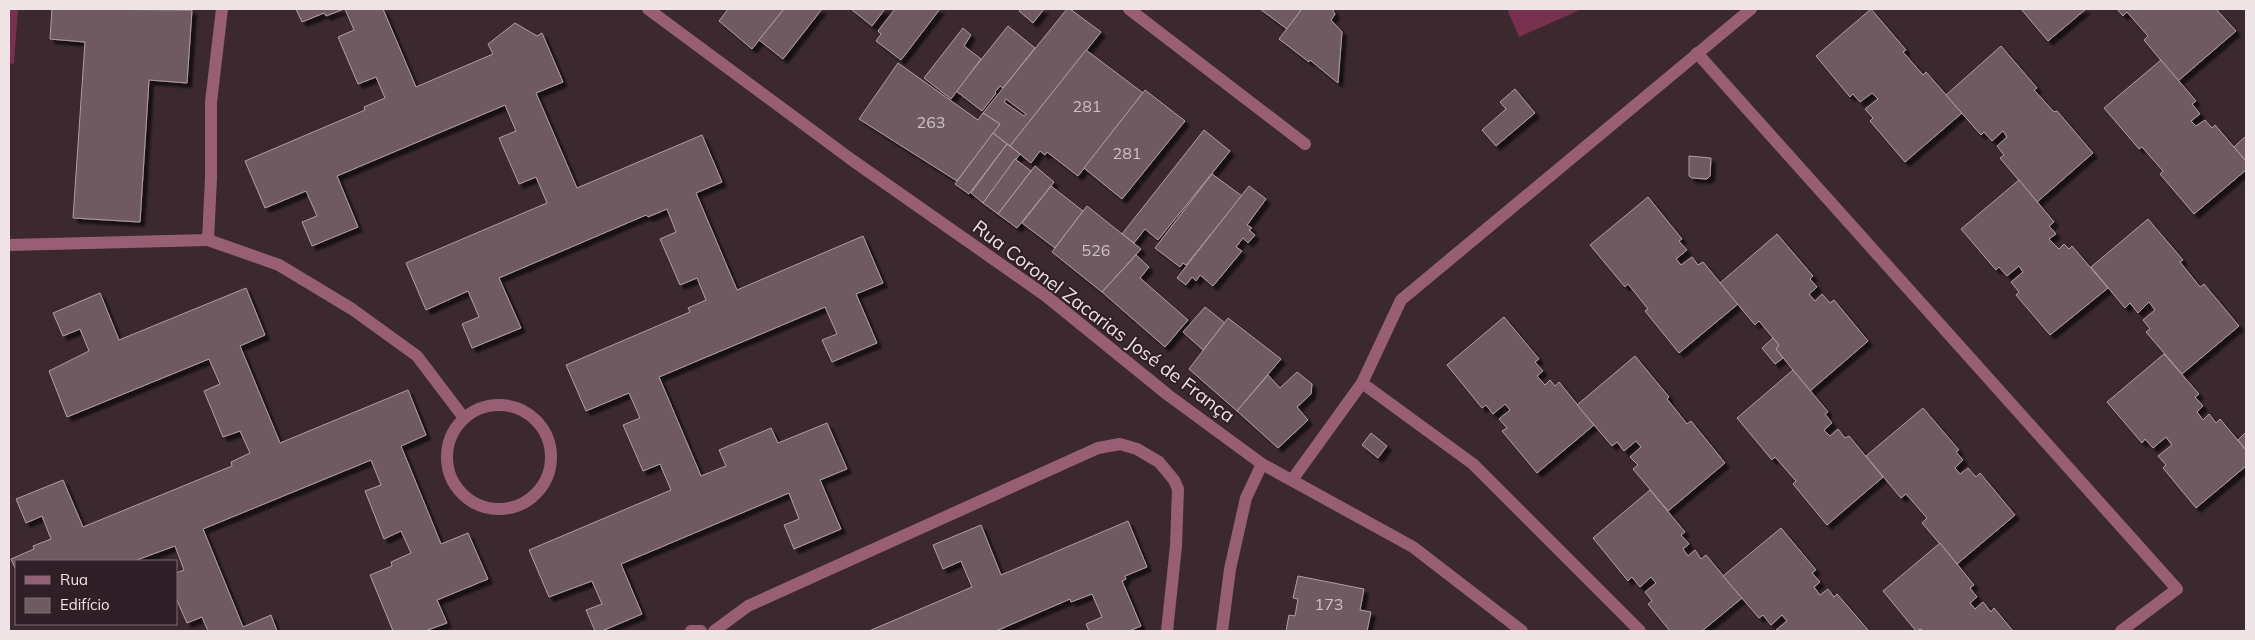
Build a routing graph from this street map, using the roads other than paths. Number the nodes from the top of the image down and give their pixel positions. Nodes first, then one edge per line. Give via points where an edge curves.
1 (222, 9) edge
2 (648, 9) edge
3 (1129, 9) edge
4 (1751, 9) edge
5 (1697, 53) junction
6 (1304, 144) dead end
7 (208, 240) junction
8 (9, 245) edge
9 (1362, 383) junction
10 (464, 418) junction
11 (1262, 464) junction
12 (1292, 480) junction
13 (692, 631) edge
14 (701, 631) edge
15 (714, 631) edge
16 (1168, 631) edge
17 (1222, 631) edge
18 (1522, 631) edge
19 (1640, 631) edge
20 (2121, 631) edge

1 - 7 street via 211,102
2 - 11 street, Rua Coronel Zacarias José de França via 852,160 1046,296 1168,395
3 - 6 street
4 - 5 street
5 - 9 street via 1401,300
5 - 20 street via 2177,588
7 - 8 street
7 - 10 street via 279,265 352,309 417,356
9 - 12 street
9 - 19 street via 1473,464
10 - 10 street via 447,447 446,464 451,481 462,494 476,504 492,509 510,508 526,502 539,491 548,476 549,442 529,414 513,407 496,406 479,409
11 - 12 street, Rua Coronel Zacarias José de França
11 - 17 street via 1246,498 1230,569
12 - 18 street, Rua Coronel Zacarias José de França via 1413,547
13 - 14 street
15 - 16 street via 748,606 1098,448 1120,444 1137,449 1159,462 1178,489

